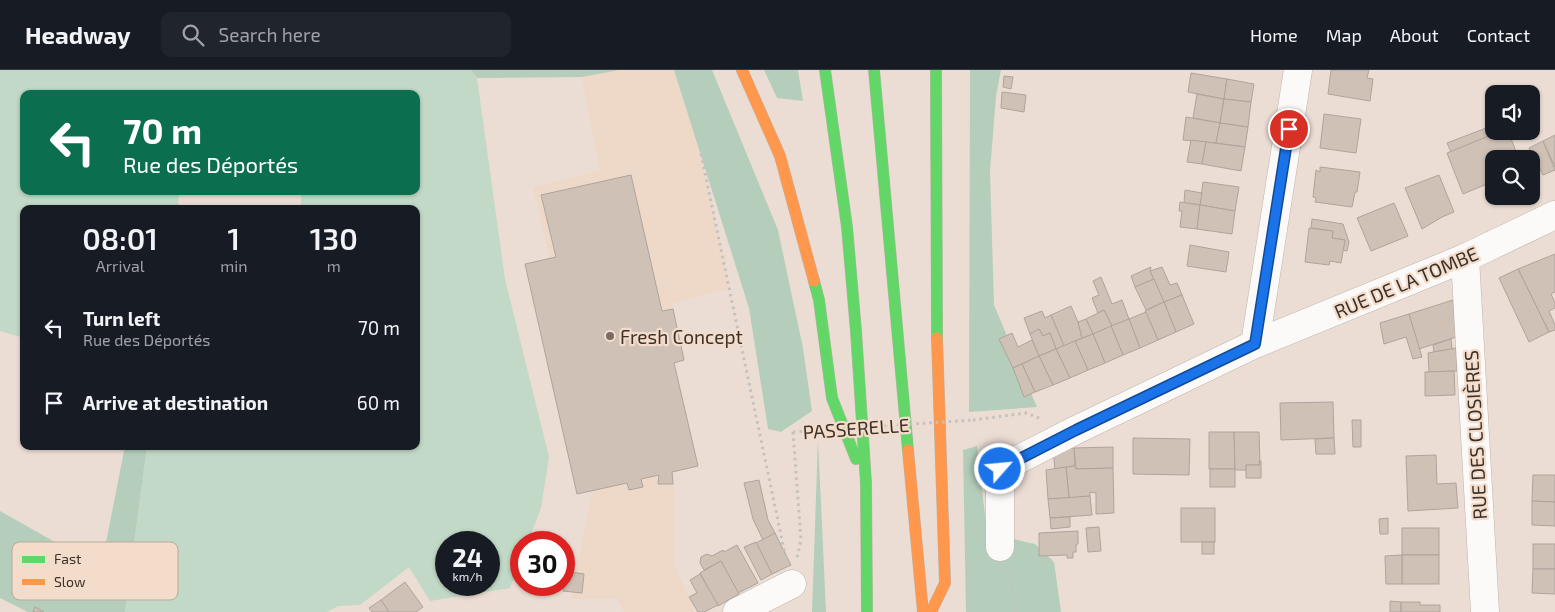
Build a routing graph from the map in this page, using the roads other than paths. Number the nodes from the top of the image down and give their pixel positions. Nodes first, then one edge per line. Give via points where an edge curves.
1 (742, 70) edge
2 (825, 70) edge
3 (874, 70) edge
4 (936, 70) edge
5 (1298, 70) edge
6 (1555, 215) edge
7 (1465, 258) junction
8 (1255, 344) junction
9 (866, 483) junction
10 (1000, 547) road end
11 (792, 584) road end
12 (737, 612) edge
13 (867, 612) edge
14 (923, 612) edge
15 (931, 612) edge
16 (1485, 612) edge

1 - 9 highway via 780,156 819,300 832,398
2 - 9 highway via 847,228
3 - 14 highway
4 - 15 highway via 936,317 945,583
5 - 8 street
6 - 7 street, RUE DE LA TOMBE
7 - 8 street, RUE DE LA TOMBE
7 - 16 street, RUE DES CLOSIÈRES
8 - 10 street, RUE DE LA TOMBE via 1000,469
9 - 13 highway
11 - 12 street

